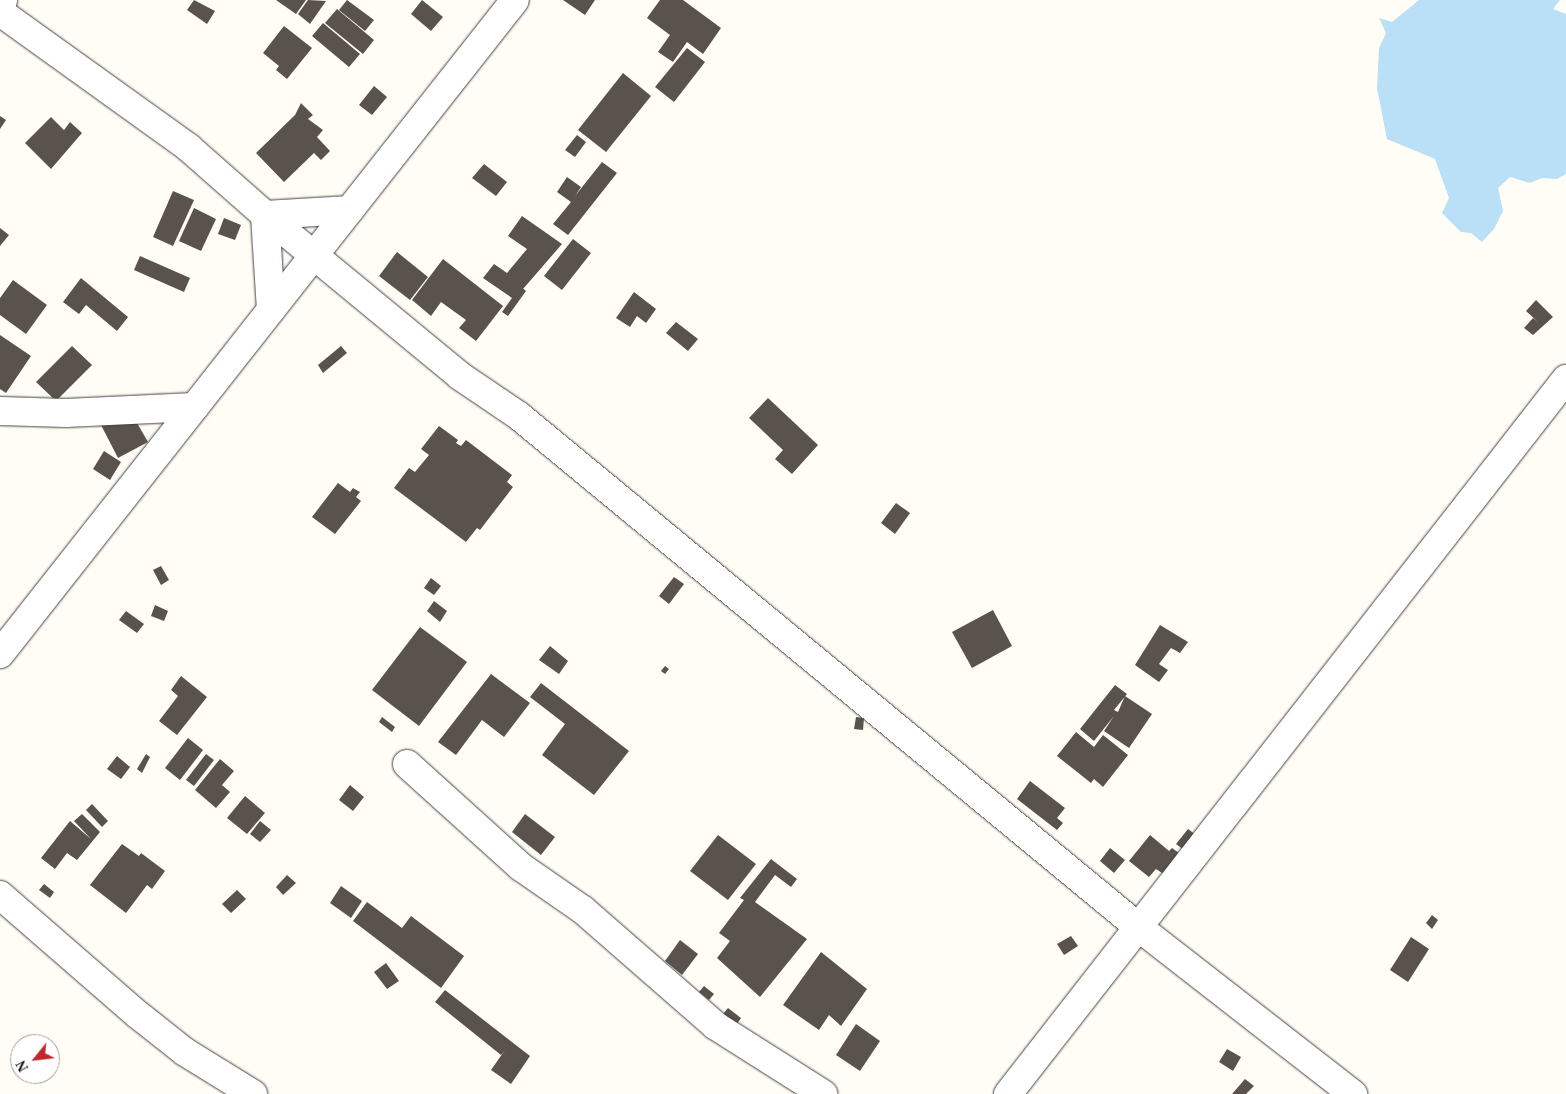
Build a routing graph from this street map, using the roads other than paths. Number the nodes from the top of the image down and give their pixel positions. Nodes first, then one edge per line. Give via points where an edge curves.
1 (4, 0) edge
2 (515, 0) edge
3 (350, 210) junction
4 (265, 215) junction
5 (315, 254) junction
6 (271, 310) junction
7 (1566, 379) edge
8 (195, 407) junction
9 (0, 412) edge
10 (0, 654) edge
11 (407, 764) dead end
12 (0, 895) edge
13 (1137, 926) junction
14 (253, 1094) edge
15 (823, 1094) edge
16 (1008, 1094) edge
17 (1353, 1094) edge

1 - 4 street via 0,12 189,148
2 - 3 street
3 - 4 street
3 - 5 street
4 - 5 street
4 - 6 street
5 - 6 street
5 - 13 street via 460,376 519,416
6 - 8 street
7 - 13 street
8 - 9 street via 66,413
8 - 10 street
11 - 15 street via 522,866 583,910 716,1026
12 - 14 street via 150,1025 185,1052
13 - 16 street
13 - 17 street

